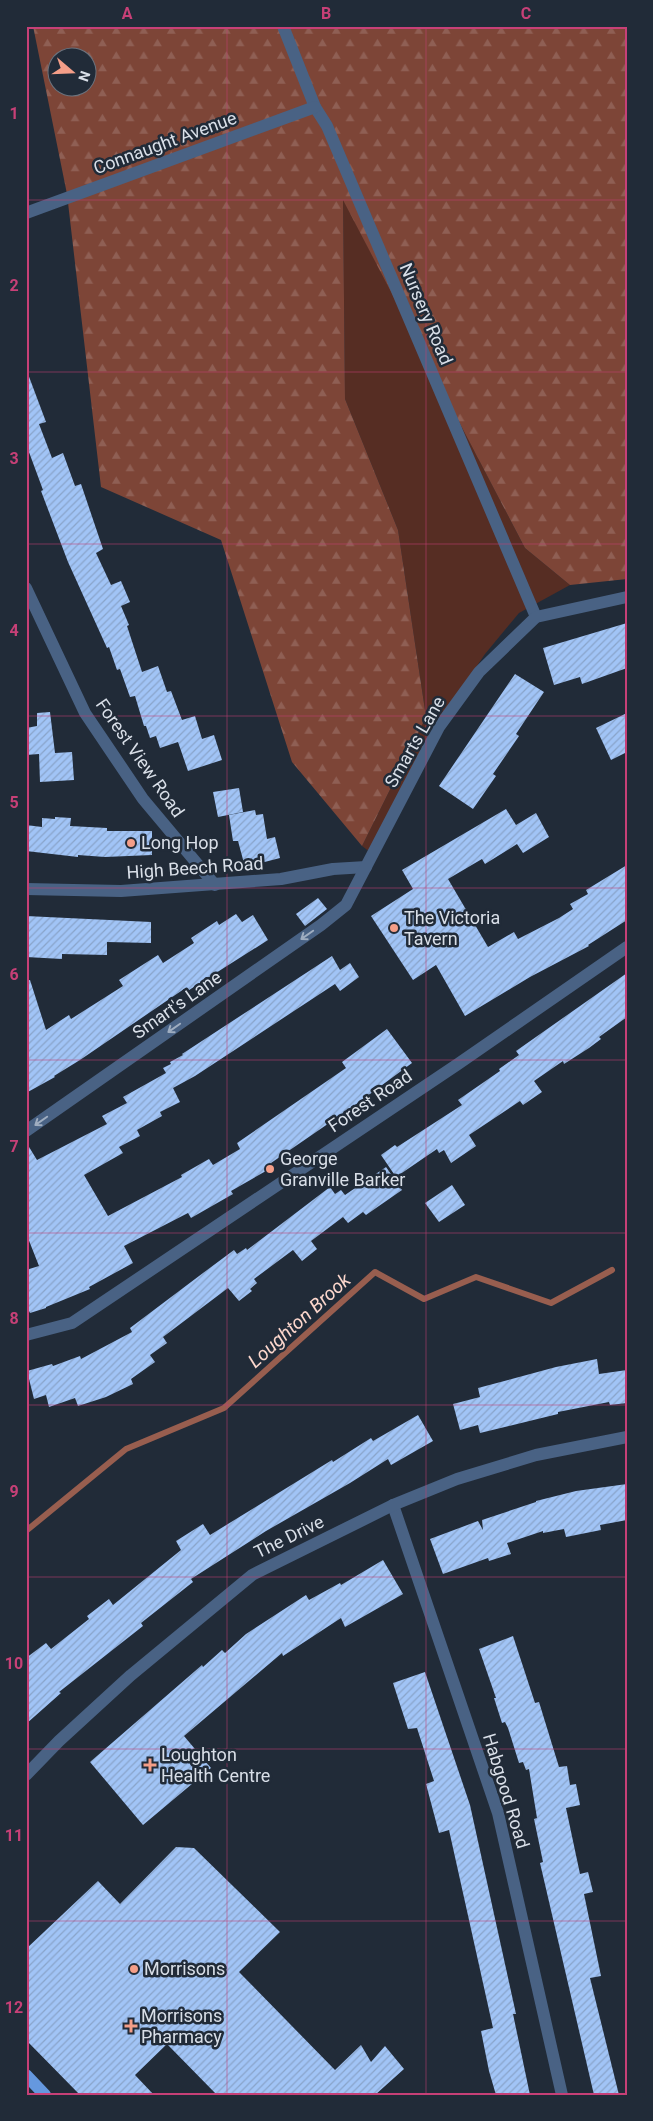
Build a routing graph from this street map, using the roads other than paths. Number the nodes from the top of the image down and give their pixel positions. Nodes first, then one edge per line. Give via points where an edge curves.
1 (283, 26) edge
2 (316, 107) junction
3 (26, 213) edge
4 (26, 588) edge
5 (627, 597) edge
6 (536, 617) junction
7 (366, 867) junction
8 (215, 885) junction
9 (26, 889) edge
10 (346, 905) joint
11 (627, 947) edge
12 (26, 1131) edge
13 (26, 1335) edge
14 (627, 1437) edge
15 (393, 1505) junction
16 (26, 1775) edge
17 (26, 2075) edge
18 (46, 2095) edge
19 (562, 2095) edge

1 - 2 street, Nursery Road
2 - 3 street, Connaught Avenue
2 - 6 street, Nursery Road via 327,126
4 - 8 street, Forest View Road via 85,713 143,799
5 - 6 street
6 - 7 street, Smarts Lane via 479,672 439,727
7 - 8 street, High Beech Road
7 - 10 street, Smarts Lane
8 - 9 street, High Beech Road via 121,892
10 -> 12 street, Smart's Lane
11 - 13 street, Forest Road via 72,1323
14 - 15 street, The Drive via 536,1455 457,1479
15 - 16 street, The Drive via 252,1574 131,1675
15 - 19 street, Habgood Road via 498,1813
17 - 18 main road

